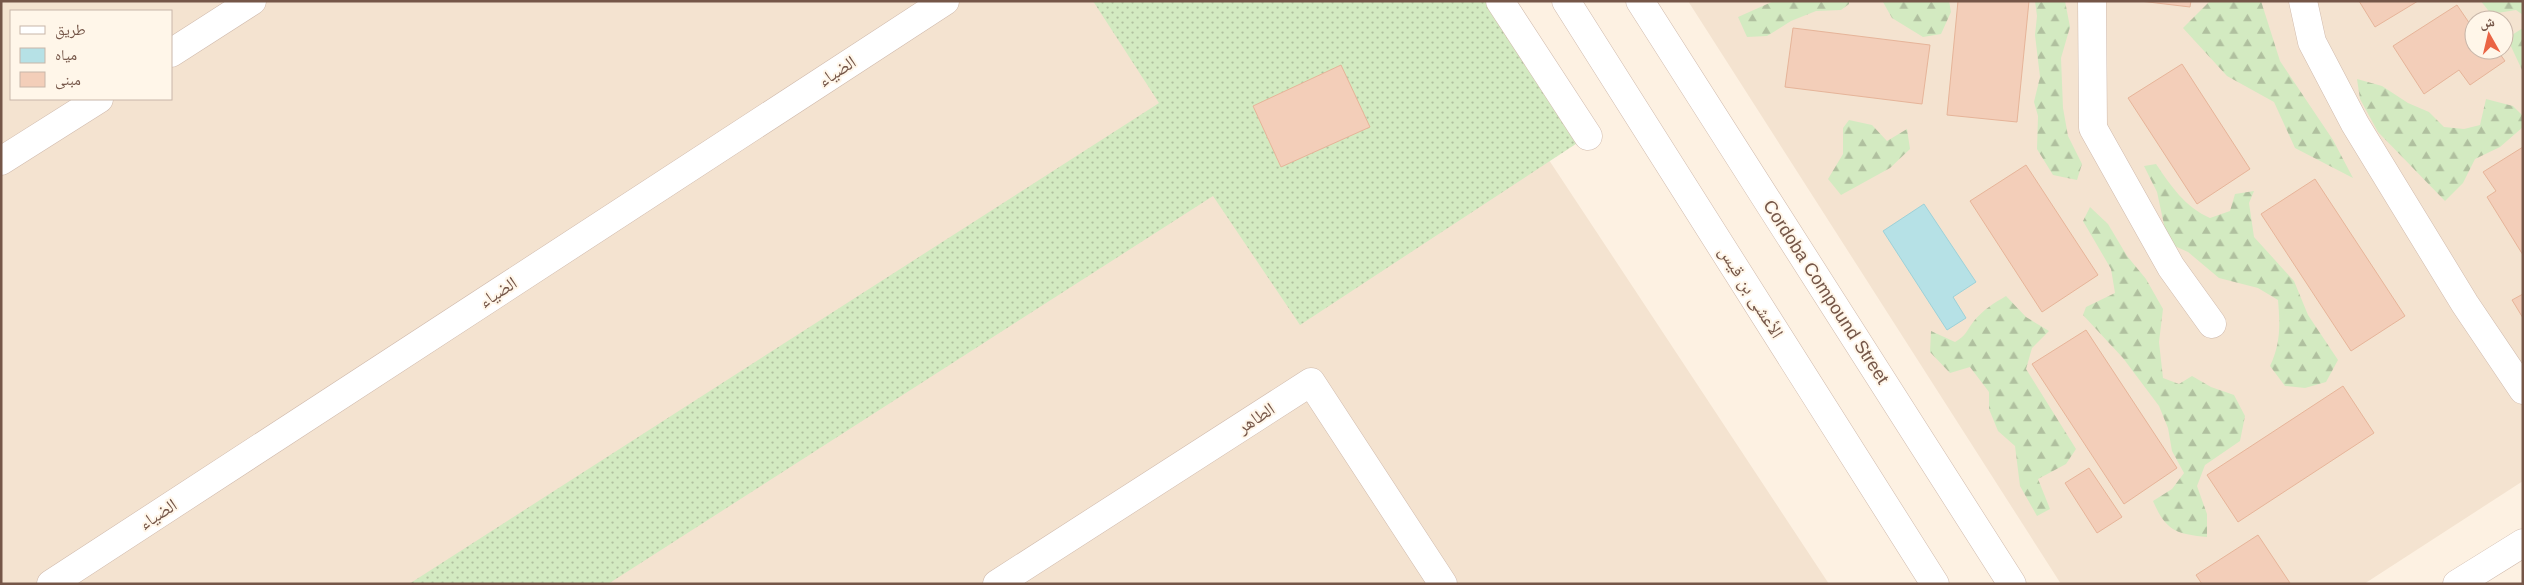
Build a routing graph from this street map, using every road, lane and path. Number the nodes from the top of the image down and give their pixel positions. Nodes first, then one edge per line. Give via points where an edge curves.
1 (252, 1) edge
2 (945, 1) edge
3 (1500, 1) edge
4 (1566, 1) edge
5 (1640, 1) edge
6 (2092, 1) edge
7 (2303, 1) edge
8 (172, 52) edge
9 (97, 100) edge
10 (1588, 136) dead end
11 (1, 160) edge
12 (2212, 324) dead end
13 (2523, 390) edge
14 (2523, 543) edge
15 (51, 584) edge
16 (997, 584) edge
17 (1443, 584) edge
18 (1935, 584) edge
19 (2012, 584) edge
20 (2457, 584) edge

1 - 8 street
2 - 15 street, الضياء
3 - 10 street
4 - 18 street, الأعشى بن قيس
5 - 19 street, Cordoba Compound Street
6 - 12 street via 2093,128 2171,267
7 - 13 street via 2312,42 2355,124 2465,304
9 - 11 street
14 - 20 street
16 - 17 street, الطاهر via 1312,382

